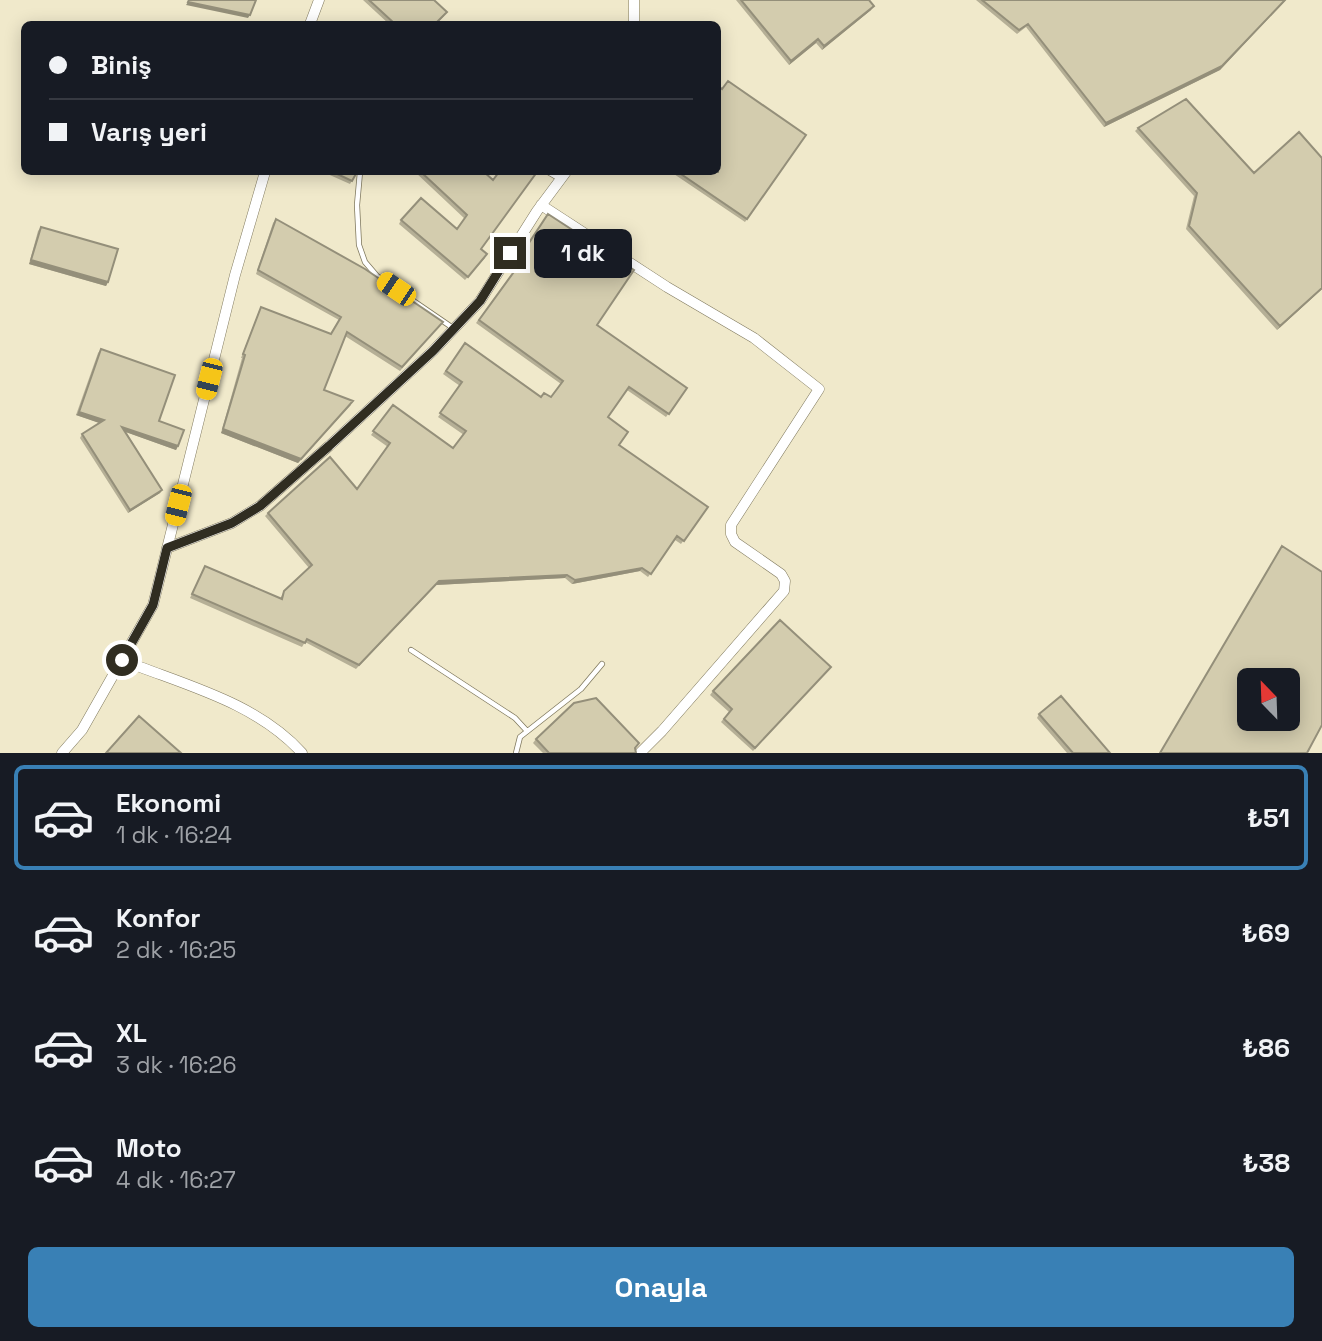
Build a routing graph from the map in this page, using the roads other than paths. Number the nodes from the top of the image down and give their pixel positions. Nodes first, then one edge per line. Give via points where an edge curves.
1 (319, 0) edge
2 (634, 0) edge
3 (311, 21) edge
4 (634, 21) edge
5 (264, 175) edge
6 (360, 175) edge
7 (563, 175) edge
8 (541, 205) junction
9 (454, 329) junction
10 (167, 548) junction
11 (411, 650) dead end
12 (122, 660) junction
13 (602, 664) dead end
14 (527, 731) junction
15 (62, 753) edge
16 (302, 753) edge
17 (516, 753) edge
18 (640, 753) edge

1 - 3 street
2 - 4 street
5 - 10 street
6 - 9 lane via 359,245 365,262 377,276
7 - 8 street
8 - 9 street via 480,301
8 - 18 street via 754,338 819,389 731,525 735,542 781,574 784,591
9 - 10 street via 260,506 232,523
10 - 12 street via 153,605
11 - 14 lane via 515,718
12 - 15 street via 82,730
12 - 16 street via 247,710
13 - 14 lane via 580,689
14 - 17 lane via 520,737

